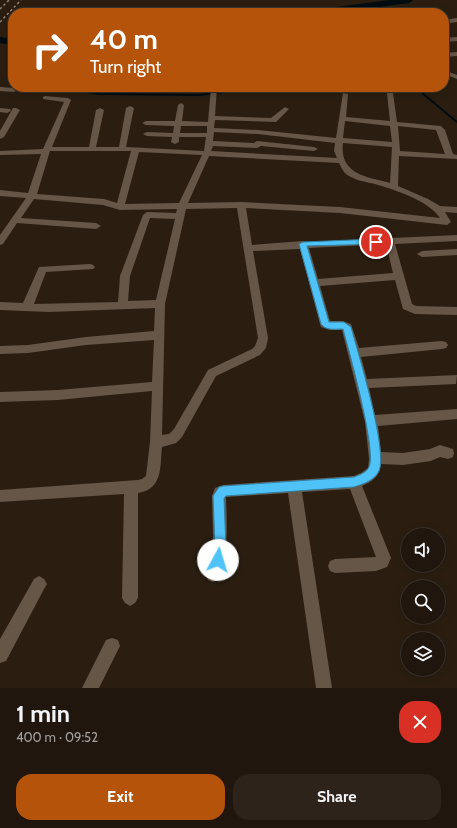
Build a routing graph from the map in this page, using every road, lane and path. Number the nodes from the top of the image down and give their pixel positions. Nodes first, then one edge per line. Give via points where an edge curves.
1 (214, 92) edge
2 (390, 92) edge
3 (345, 94) dead end
4 (45, 98) dead end
5 (181, 105) dead end
6 (130, 108) dead end
7 (285, 109) dead end
8 (16, 110) dead end
9 (100, 110) dead end
10 (257, 119) junction
11 (342, 119) junction
12 (146, 123) dead end
13 (178, 123) junction
14 (394, 124) junction
15 (258, 132) junction
16 (147, 134) dead end
17 (210, 134) junction
18 (176, 135) junction
19 (0, 137) edge
20 (339, 141) junction
21 (257, 145) junction
22 (92, 149) junction
23 (122, 149) junction
24 (136, 149) junction
25 (314, 149) dead end
26 (396, 149) junction
27 (47, 150) junction
28 (173, 150) junction
29 (0, 153) edge
30 (255, 156) junction
31 (454, 157) edge
32 (342, 161) junction
33 (394, 187) junction
34 (0, 193) edge
35 (32, 195) junction
36 (241, 205) junction
37 (120, 207) junction
38 (438, 209) junction
39 (457, 210) edge
40 (181, 211) junction
41 (15, 220) junction
42 (447, 222) junction
43 (96, 226) dead end
44 (457, 238) edge
45 (390, 241) junction
46 (0, 242) edge
47 (303, 244) junction
48 (247, 248) junction
49 (457, 252) edge
50 (422, 254) dead end
51 (90, 267) dead end
52 (399, 276) junction
53 (314, 283) junction
54 (160, 304) junction
55 (123, 305) junction
56 (0, 306) edge
57 (27, 307) junction
58 (457, 311) edge
59 (160, 335) junction
60 (442, 345) dead end
61 (0, 350) edge
62 (355, 353) junction
63 (456, 379) dead end
64 (362, 384) junction
65 (157, 386) junction
66 (0, 397) edge
67 (457, 414) edge
68 (371, 420) junction
69 (156, 442) junction
70 (448, 453) dead end
71 (375, 458) junction
72 (354, 482) junction
73 (294, 486) junction
74 (131, 487) junction
75 (0, 496) edge
76 (335, 566) dead end
77 (213, 575) dead end
78 (39, 584) dead end
79 (130, 598) dead end
80 (112, 646) dead end
81 (0, 655) edge
82 (90, 688) edge
83 (324, 688) edge

1 - 17 street
2 - 14 street
3 - 11 street
4 - 27 street via 68,100
5 - 13 street
6 - 23 street
7 - 10 street via 273,120
8 - 19 street
9 - 22 street
10 - 15 street
10 - 17 street
11 - 14 street
11 - 20 street
12 - 13 street
13 - 17 street
13 - 18 street
14 - 26 street
14 - 31 street via 438,128
15 - 17 street
15 - 20 street
15 - 21 street
16 - 18 street
17 - 18 street
17 - 21 street
17 - 28 street
17 - 30 street
17 - 40 street
18 - 28 street
20 - 26 street
20 - 32 street via 338,151
21 - 25 street
21 - 30 street
22 - 23 street
22 - 27 street
23 - 24 street
24 - 28 street
24 - 37 street
26 - 31 street
26 - 33 street
27 - 29 street
27 - 35 street
30 - 32 street
32 - 33 street via 347,171 354,176
33 - 38 street via 425,200
34 - 35 street
35 - 37 street via 104,202
35 - 41 street
36 - 40 street
36 - 42 street via 340,210
36 - 48 street
37 - 40 street
38 - 39 street
38 - 42 street
40 - 54 street
40 - 55 street via 147,216 125,276
41 - 43 street
41 - 46 street
42 - 44 street
44 - 45 street
45 - 47 street
45 - 52 street
47 - 48 street
47 - 53 street
48 - 69 street via 262,343 256,352 212,373 178,433 172,439
49 - 50 street
51 - 57 street via 42,270
52 - 53 street
52 - 58 street via 410,309
53 - 62 street via 325,324 346,326
54 - 55 street
54 - 59 street
55 - 57 street
56 - 57 street
59 - 61 street
59 - 65 street
60 - 62 street
62 - 64 street
63 - 64 street
64 - 68 street
65 - 66 street via 58,395
65 - 69 street
67 - 68 street
68 - 71 street
69 - 74 street via 150,482
70 - 71 street via 440,451 431,455 403,459
71 - 72 street via 374,470 367,477
72 - 73 street
72 - 76 street via 384,558 376,564
73 - 77 street via 220,493 220,548
73 - 83 street
74 - 75 street
74 - 79 street
78 - 81 street
80 - 82 street

